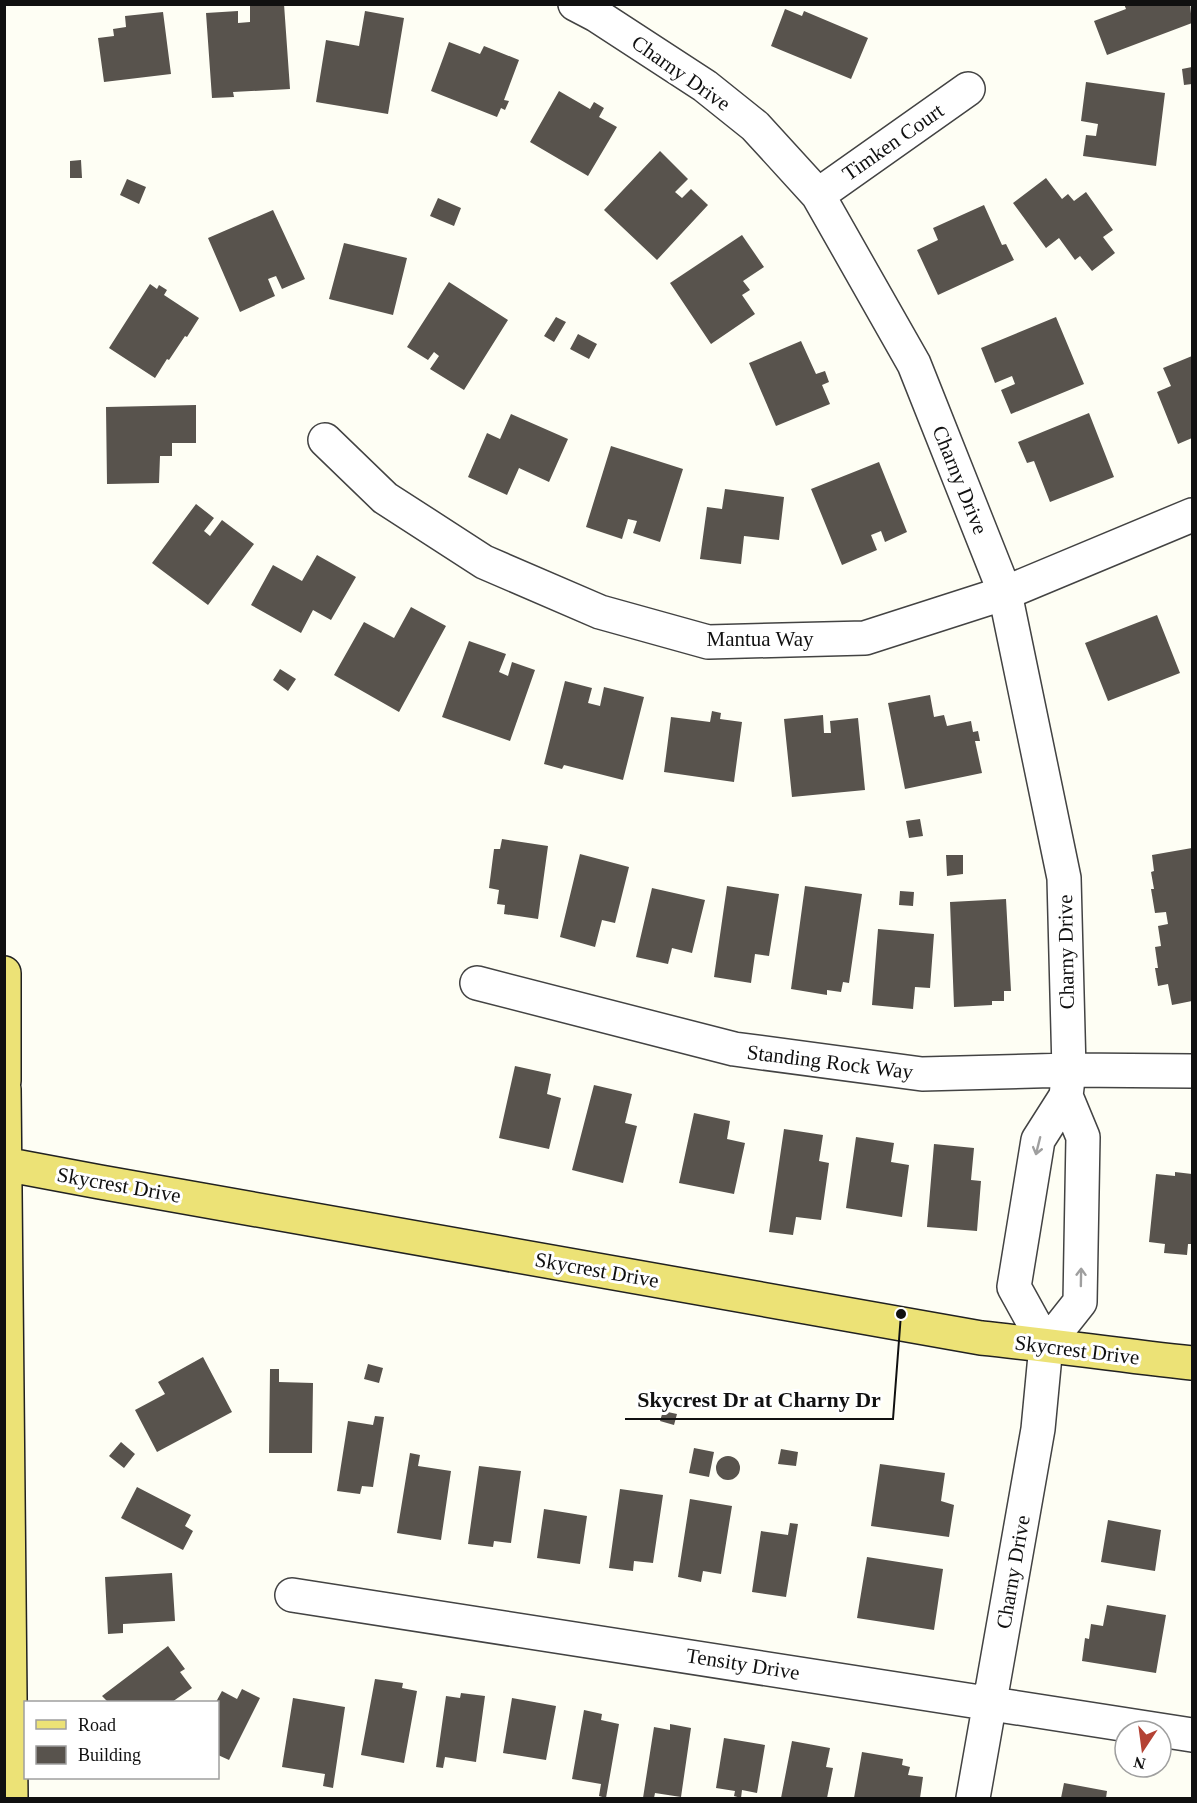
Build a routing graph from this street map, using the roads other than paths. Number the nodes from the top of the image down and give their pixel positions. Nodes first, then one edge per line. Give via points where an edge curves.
1 (575, 4) edge
2 (968, 89) dead end
3 (818, 195) junction
4 (325, 440) dead end
5 (1192, 515) edge
6 (1005, 593) junction
7 (4, 973) edge
8 (477, 983) dead end
9 (1192, 1071) edge
10 (4, 1081) edge
11 (1067, 1083) junction
12 (4, 1089) edge
13 (5, 1164) edge
14 (1046, 1345) junction
15 (1192, 1364) edge
16 (292, 1595) dead end
17 (989, 1702) junction
18 (1192, 1735) edge
19 (11, 1798) edge
20 (973, 1798) edge

1 - 3 street, Charny Drive via 705,86 755,126
2 - 3 street, Timken Court
3 - 6 street, Charny Drive via 914,364
4 - 6 street, Mantua Way via 385,498 484,562 600,612 708,642 866,638
5 - 6 street, Mantua Way
6 - 11 street, Charny Drive via 1064,878
7 - 10 main road
8 - 11 street, Standing Rock Way via 734,1049 922,1074
9 - 11 street, Standing Rock Way
14 -> 11 street, Charny Drive via 1080,1302 1083,1137
11 -> 14 street via 1038,1140 1014,1287
12 - 13 main road
13 - 14 main road, Skycrest Drive via 981,1338
13 - 19 main road
14 - 15 main road, Skycrest Drive
14 - 17 street, Charny Drive via 1038,1429
16 - 17 street, Tensity Drive
17 - 18 street, Tensity Drive
17 - 20 street, Charny Drive

